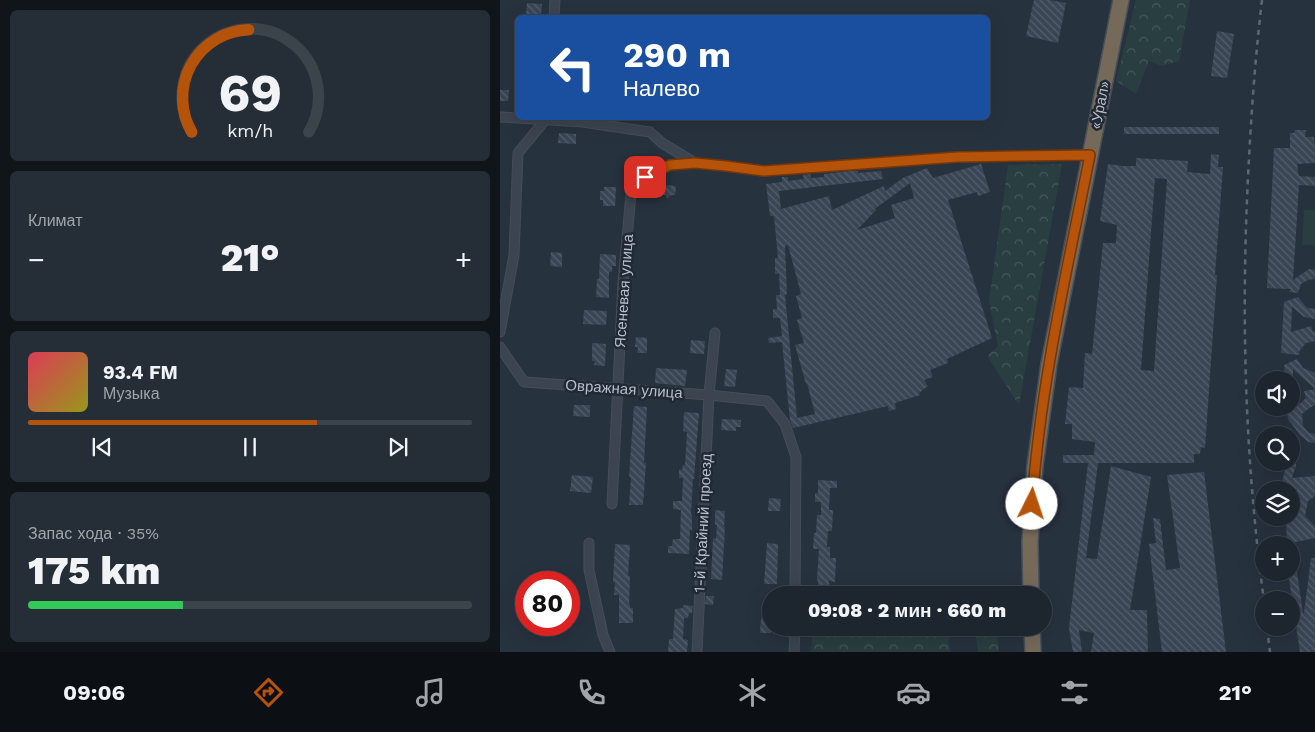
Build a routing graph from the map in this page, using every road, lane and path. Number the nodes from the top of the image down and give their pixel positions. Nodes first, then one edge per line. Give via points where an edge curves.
1 (555, 0) edge
2 (1121, 0) edge
3 (554, 15) edge
4 (500, 117) edge
5 (515, 117) edge
6 (544, 120) edge
7 (564, 120) edge
8 (1090, 155) junction
9 (695, 163) junction
10 (500, 332) edge
11 (715, 334) dead end
12 (500, 347) edge
13 (618, 389) junction
14 (709, 395) junction
15 (612, 504) dead end
16 (589, 543) dead end
17 (795, 586) edge
18 (1031, 586) edge
19 (794, 636) edge
20 (1032, 636) edge
21 (610, 652) edge
22 (697, 652) edge
23 (794, 652) edge
24 (1033, 652) edge

1 - 3 street
2 - 8 highway, «Урал»
4 - 5 street
6 - 10 street via 518,153 514,255
7 - 9 street via 650,132
8 - 9 street via 958,157 764,171
8 - 18 highway, «Урал» via 1048,364 1034,466
9 - 13 street, Ясеневая улица via 661,169 645,177 631,194
11 - 14 street, 1-й Крайний проезд
12 - 13 street, Овражная улица via 524,382
13 - 14 street, Овражная улица
13 - 15 street, Ясеневая улица
14 - 17 street, Овражная улица via 767,401 785,424 796,457
14 - 22 street, 1-й Крайний проезд
16 - 21 street via 588,570
19 - 23 street
20 - 24 highway

